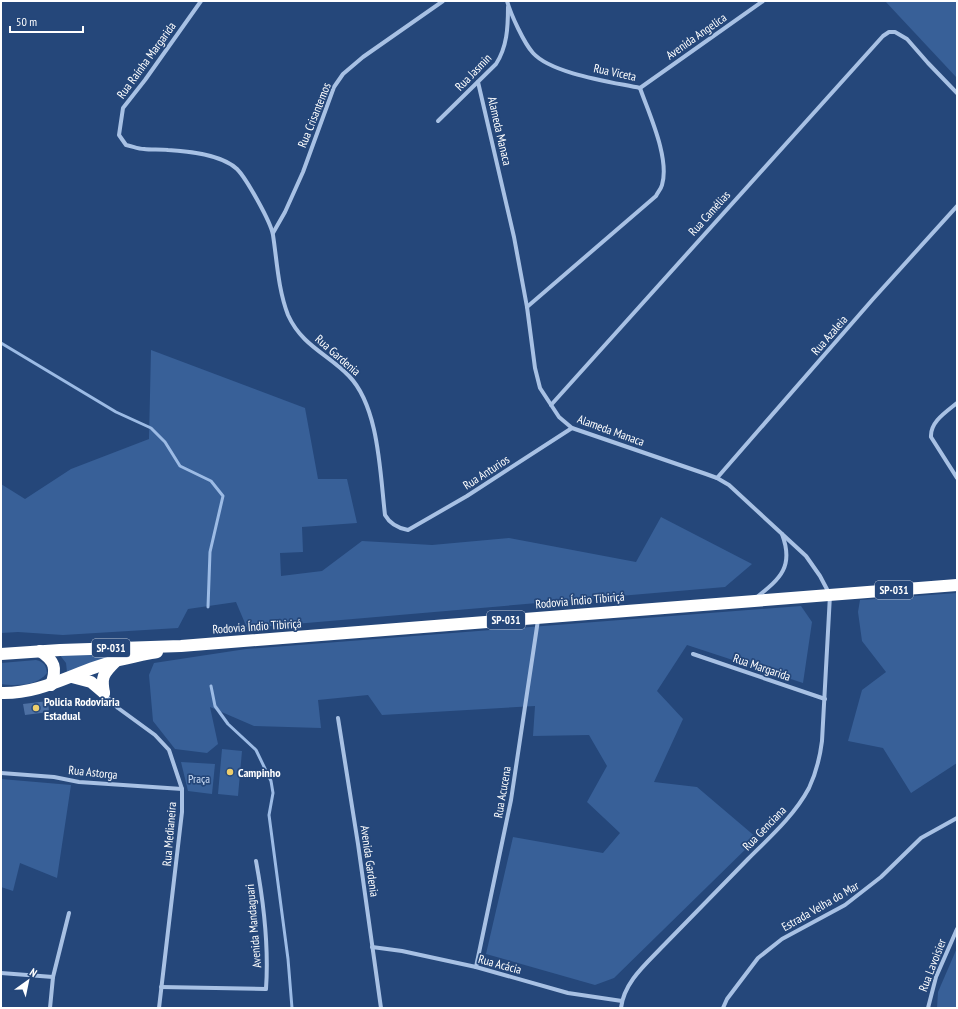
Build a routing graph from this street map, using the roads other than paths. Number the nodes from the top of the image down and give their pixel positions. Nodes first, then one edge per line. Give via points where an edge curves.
1 (201, 1) edge
2 (443, 1) edge
3 (763, 1) edge
4 (508, 3) edge
5 (478, 82) junction
6 (640, 88) junction
7 (957, 93) edge
8 (438, 121) dead end
9 (119, 135) joint
10 (957, 206) edge
11 (273, 233) junction
12 (527, 307) junction
13 (957, 403) edge
14 (550, 405) junction
15 (572, 428) junction
16 (717, 478) junction
17 (957, 478) edge
18 (408, 530) joint
19 (782, 534) junction
20 (957, 585) edge
21 (830, 595) junction
22 (753, 601) junction
23 (538, 618) junction
24 (181, 646) junction
25 (40, 651) junction
26 (1, 654) edge
27 (693, 654) dead end
28 (115, 662) junction
29 (72, 676) junction
30 (50, 685) junction
31 (1, 693) edge
32 (104, 693) junction
33 (824, 699) junction
34 (338, 718) dead end
35 (1, 773) edge
36 (182, 789) junction
37 (957, 818) edge
38 (256, 861) dead end
39 (69, 913) dead end
40 (957, 929) edge
41 (372, 947) junction
42 (476, 967) junction
43 (1, 972) edge
44 (54, 977) junction
45 (161, 987) junction
46 (622, 1001) junction
47 (50, 1008) edge
48 (159, 1008) edge
49 (381, 1008) edge
50 (621, 1008) edge
51 (723, 1008) edge
52 (928, 1008) edge

1 - 9 street, Rua Raínha Margarida via 123,108
2 - 11 street, Rua Crisantemos via 362,57 343,74 334,87 303,172
3 - 6 street, Avenida Angelica
4 - 5 street, Rua Jasmin via 503,51 496,64
4 - 6 street, Rua Viceta via 527,45 541,59 579,74
5 - 8 street, Rua Jasmin
5 - 12 street, Alameda Manaca via 514,237
6 - 12 street, Rua Viceta via 661,148 664,163 662,185 656,196
7 - 14 street, Rua Camélias via 907,39 895,32 883,36
9 - 11 street, Rua Gardenia via 126,145 206,155 228,163 237,169 255,194
10 - 16 street, Rua Azaleia
11 - 18 street, Rua Gardenia via 282,297 289,315 297,331 349,376 367,403 375,434 385,515 394,525
12 - 14 street, Alameda Manaca via 535,368 540,388
13 - 17 street via 934,423 931,437
14 - 15 street, Alameda Manaca
15 - 16 street, Alameda Manaca
15 - 18 street, Rua Anturios via 467,496
16 - 19 street, Alameda Manaca
19 - 21 street, Alameda Manaca via 806,556
19 - 22 street via 787,551 780,576
20 - 21 highway, Rodovia Índio Tibiriçá / SP-031
21 - 22 highway, Rodovia Índio Tibiriçá / SP-031
21 - 33 street, Rua Genciana
22 - 23 highway, Rodovia Índio Tibiriçá / SP-031
23 - 24 highway, Rodovia Índio Tibiriçá / SP-031
23 - 42 street, Rua Acucena via 511,800
24 - 25 highway, Rodovia Índio Tibiriçá / SP-031
24 - 28 highway, Rodovia Índio Tibiriçá / SP-031
25 - 26 highway, Rodovia Índio Tibiriçá / SP-031
25 - 30 highway via 53,663 54,672
27 - 33 street, Rua Margarida
28 - 29 highway, Rodovia Índio Tibiriçá / SP-031
28 - 32 highway via 102,679
29 - 30 highway, Rodovia Índio Tibiriçá / SP-031
29 - 32 highway via 91,682
30 - 31 highway, Rodovia Índio Tibiriçá / SP-031 via 27,692
32 - 36 street, Rua Medianeira via 118,708 155,735 169,750
33 - 46 street, Rua Genciana via 819,763 809,787 790,817 636,975
34 - 41 street, Avenida Gardenia
35 - 36 street, Rua Astorga via 54,777 79,782
36 - 45 street, Rua Medianeira via 180,827
37 - 51 street, Estrada Velha do Mar via 921,838 881,877 845,905 782,939 758,958
38 - 45 street, Avenida Mandaguari via 267,941 266,989
39 - 44 street
40 - 52 street, Rua Lavoisier via 936,977
41 - 42 street, Rua Acácia
41 - 49 street, Avenida Gardenia
42 - 46 street, Rua Acácia via 568,993
43 - 44 street
44 - 47 street
45 - 48 street, Rua Medianeira
46 - 50 street, Rua Genciana

